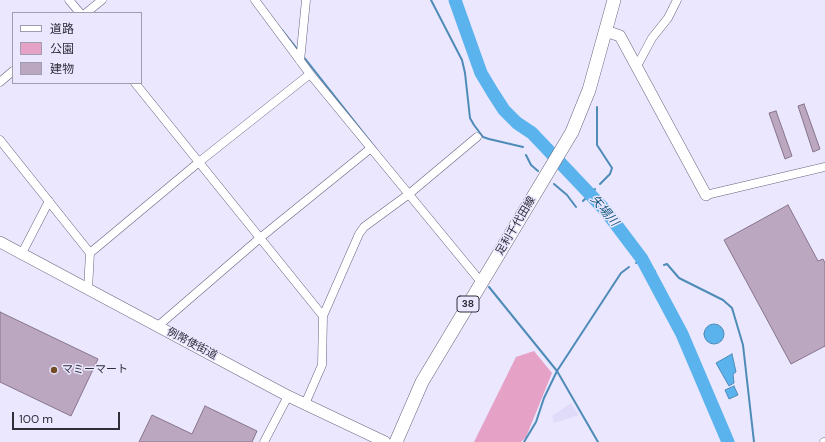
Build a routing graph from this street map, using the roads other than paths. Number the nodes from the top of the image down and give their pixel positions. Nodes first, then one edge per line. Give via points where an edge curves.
1 (69, 0) edge
2 (102, 0) edge
3 (255, 0) edge
4 (306, 0) edge
5 (614, 0) edge
6 (677, 0) edge
7 (79, 12) edge
8 (87, 12) edge
9 (606, 31) junction
10 (300, 61) junction
11 (637, 66) junction
12 (12, 72) edge
13 (310, 74) junction
14 (0, 82) edge
15 (136, 84) edge
16 (477, 137) dead end
17 (0, 140) edge
18 (371, 148) junction
19 (199, 162) junction
20 (825, 167) edge
21 (409, 194) junction
22 (706, 195) joint
23 (49, 201) junction
24 (260, 238) junction
25 (0, 242) edge
26 (90, 253) junction
27 (21, 255) junction
28 (481, 282) junction
29 (88, 289) junction
30 (323, 316) junction
31 (158, 326) junction
32 (288, 396) junction
33 (305, 404) junction
34 (264, 442) edge
35 (385, 442) edge
36 (396, 442) edge

1 - 7 street
2 - 8 street
3 - 10 street
4 - 10 street
5 - 9 main road, 足利千代田線 / 38
6 - 11 street
9 - 11 main road via 620,36
9 - 28 main road, 足利千代田線 / 38 via 585,103 572,132
10 - 13 street
11 - 22 main road
12 - 14 street
13 - 18 street
13 - 19 street
15 - 19 street
16 - 21 street
17 - 23 street
18 - 21 street
18 - 24 street
19 - 24 street
19 - 26 street
20 - 22 street
21 - 28 street
21 - 30 street via 368,224 359,234
23 - 26 street
23 - 27 street
24 - 30 street
24 - 31 street
25 - 27 main road, 例幣使街道
26 - 29 street
27 - 29 main road, 例幣使街道
28 - 36 main road, 足利千代田線 / 38 via 422,382
29 - 31 main road, 例幣使街道
30 - 33 street via 322,365
31 - 32 main road, 例幣使街道
32 - 33 main road, 例幣使街道
32 - 34 street
33 - 35 main road, 例幣使街道

